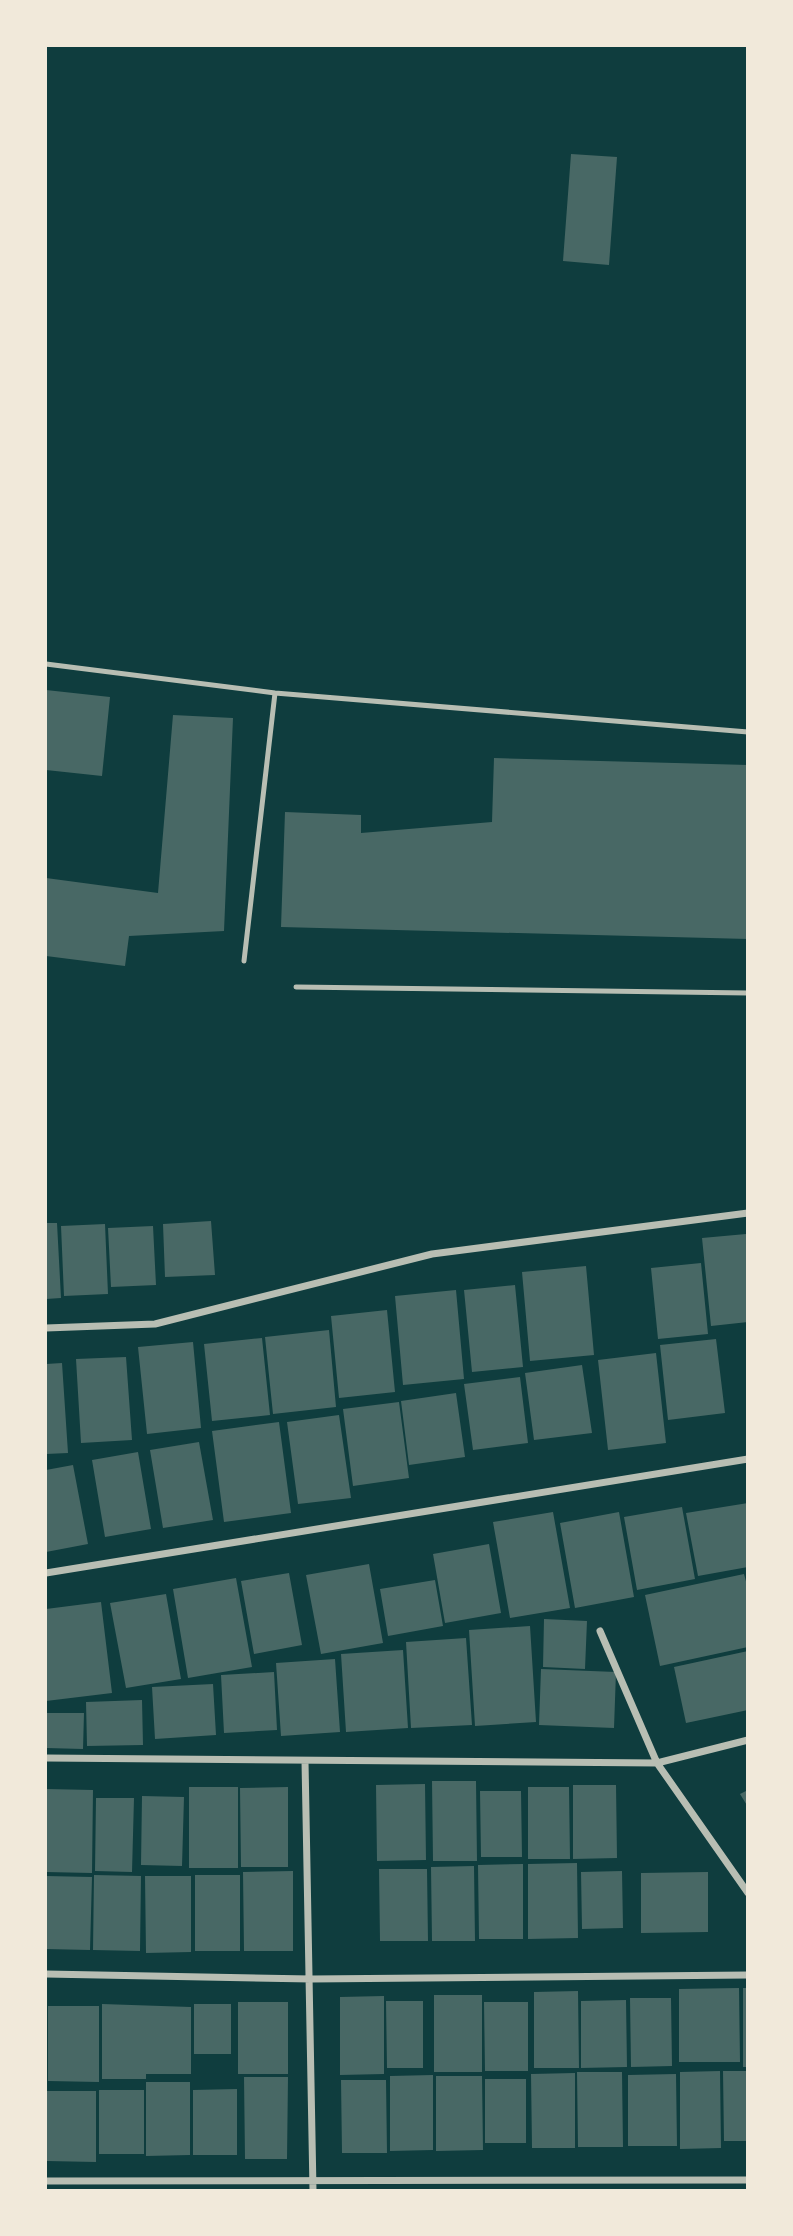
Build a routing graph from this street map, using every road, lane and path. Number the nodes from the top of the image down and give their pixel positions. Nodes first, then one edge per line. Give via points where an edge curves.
1 (46, 664) edge
2 (275, 693) junction
3 (747, 732) edge
4 (244, 961) dead end
5 (296, 987) dead end
6 (747, 993) edge
7 (747, 1213) edge
8 (46, 1328) edge
9 (747, 1459) edge
10 (46, 1573) edge
11 (600, 1631) dead end
12 (747, 1740) edge
13 (46, 1758) edge
14 (305, 1761) junction
15 (657, 1763) junction
16 (747, 1893) edge
17 (46, 1975) edge
18 (747, 1975) edge
19 (311, 1979) junction
20 (747, 2180) edge
21 (46, 2181) edge
22 (313, 2186) edge

1 - 2 lane
2 - 3 lane
2 - 4 lane
5 - 6 lane
7 - 8 street via 432,1254 155,1324
9 - 10 street
11 - 15 street
12 - 15 street
13 - 14 street
14 - 15 street
14 - 19 street
15 - 16 street
17 - 19 street
18 - 19 street
19 - 22 street
20 - 22 street
21 - 22 street

